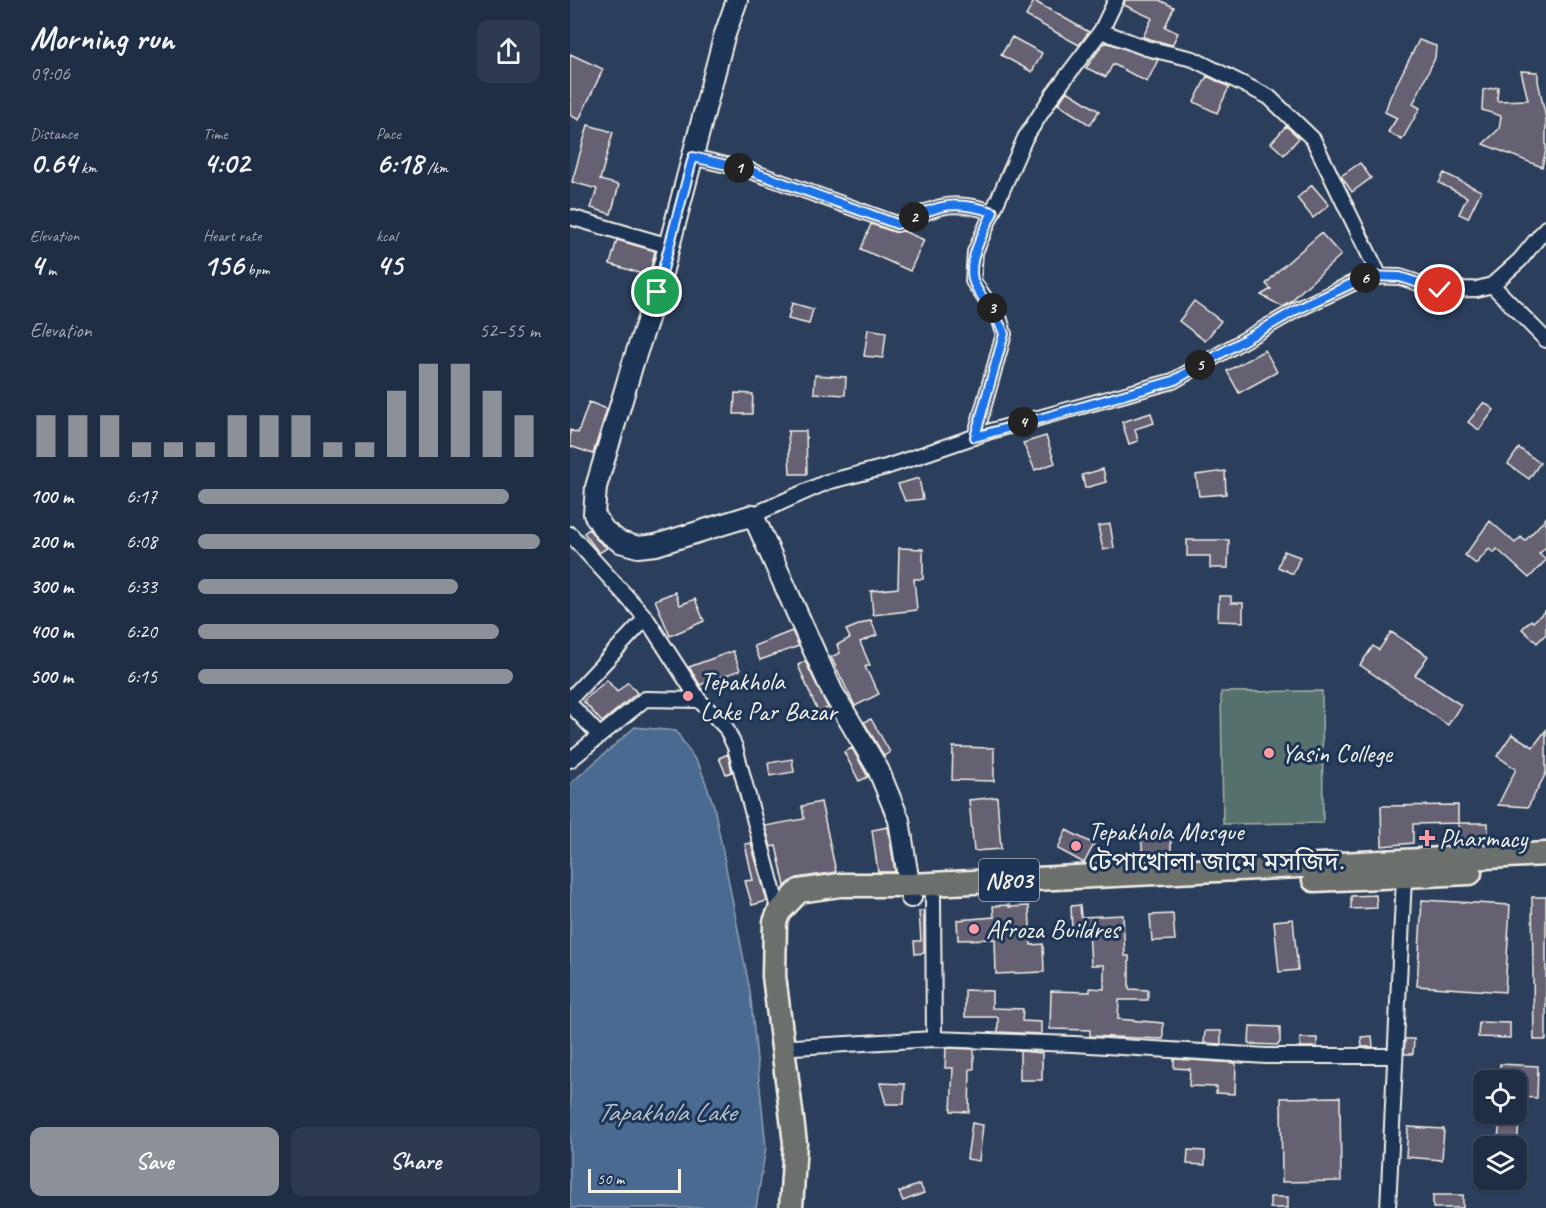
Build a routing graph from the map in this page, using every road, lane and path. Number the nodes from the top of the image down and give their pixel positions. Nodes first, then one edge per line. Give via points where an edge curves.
1 (737, 0) edge
2 (1116, 0) edge
3 (1101, 31) junction
4 (693, 157) junction
5 (993, 212) junction
6 (570, 217) edge
7 (1546, 228) edge
8 (669, 246) junction
9 (1380, 277) junction
10 (1492, 285) junction
11 (1546, 340) edge
12 (975, 437) junction
13 (753, 515) junction
14 (570, 534) edge
15 (646, 618) junction
16 (570, 699) edge
17 (699, 700) junction
18 (570, 704) edge
19 (599, 735) junction
20 (570, 760) edge
21 (1542, 861) edge
22 (1402, 869) junction
23 (918, 893) junction
24 (779, 912) junction
25 (934, 1039) junction
26 (794, 1047) junction
27 (1395, 1056) junction
28 (797, 1204) edge
29 (1388, 1208) edge

1 - 4 main road
2 - 3 street
3 - 5 street via 1025,138
3 - 9 street via 1146,48 1193,59 1269,97 1313,139
4 - 5 street via 748,170 897,224 943,205 966,204
4 - 8 main road
5 - 12 street via 975,252 973,281 1000,320 1004,334
6 - 8 street
7 - 10 street via 1520,260
8 - 13 main road via 596,488 594,514 604,530 620,542 638,547
9 - 10 street via 1400,277 1440,290
9 - 12 street via 1368,276 1296,310 1173,381
10 - 11 street
12 - 13 street via 827,482
13 - 23 main road via 832,691 878,769 899,820
14 - 15 street
15 - 16 street
15 - 17 street
17 - 19 street via 645,699
17 - 24 street via 726,728 735,747
18 - 19 street
19 - 20 street
21 - 22 highway, N803
22 - 23 highway, N803 via 1110,880
22 - 27 street
23 - 24 highway, N803 via 840,885 799,891
23 - 25 street
23 - 26 highway, N803 via 842,896 804,903 795,911 784,944
24 - 28 highway, N803 via 774,976 795,1143
25 - 26 street
25 - 27 street via 1266,1056
26 - 28 highway, N803 via 806,1142
27 - 29 street

